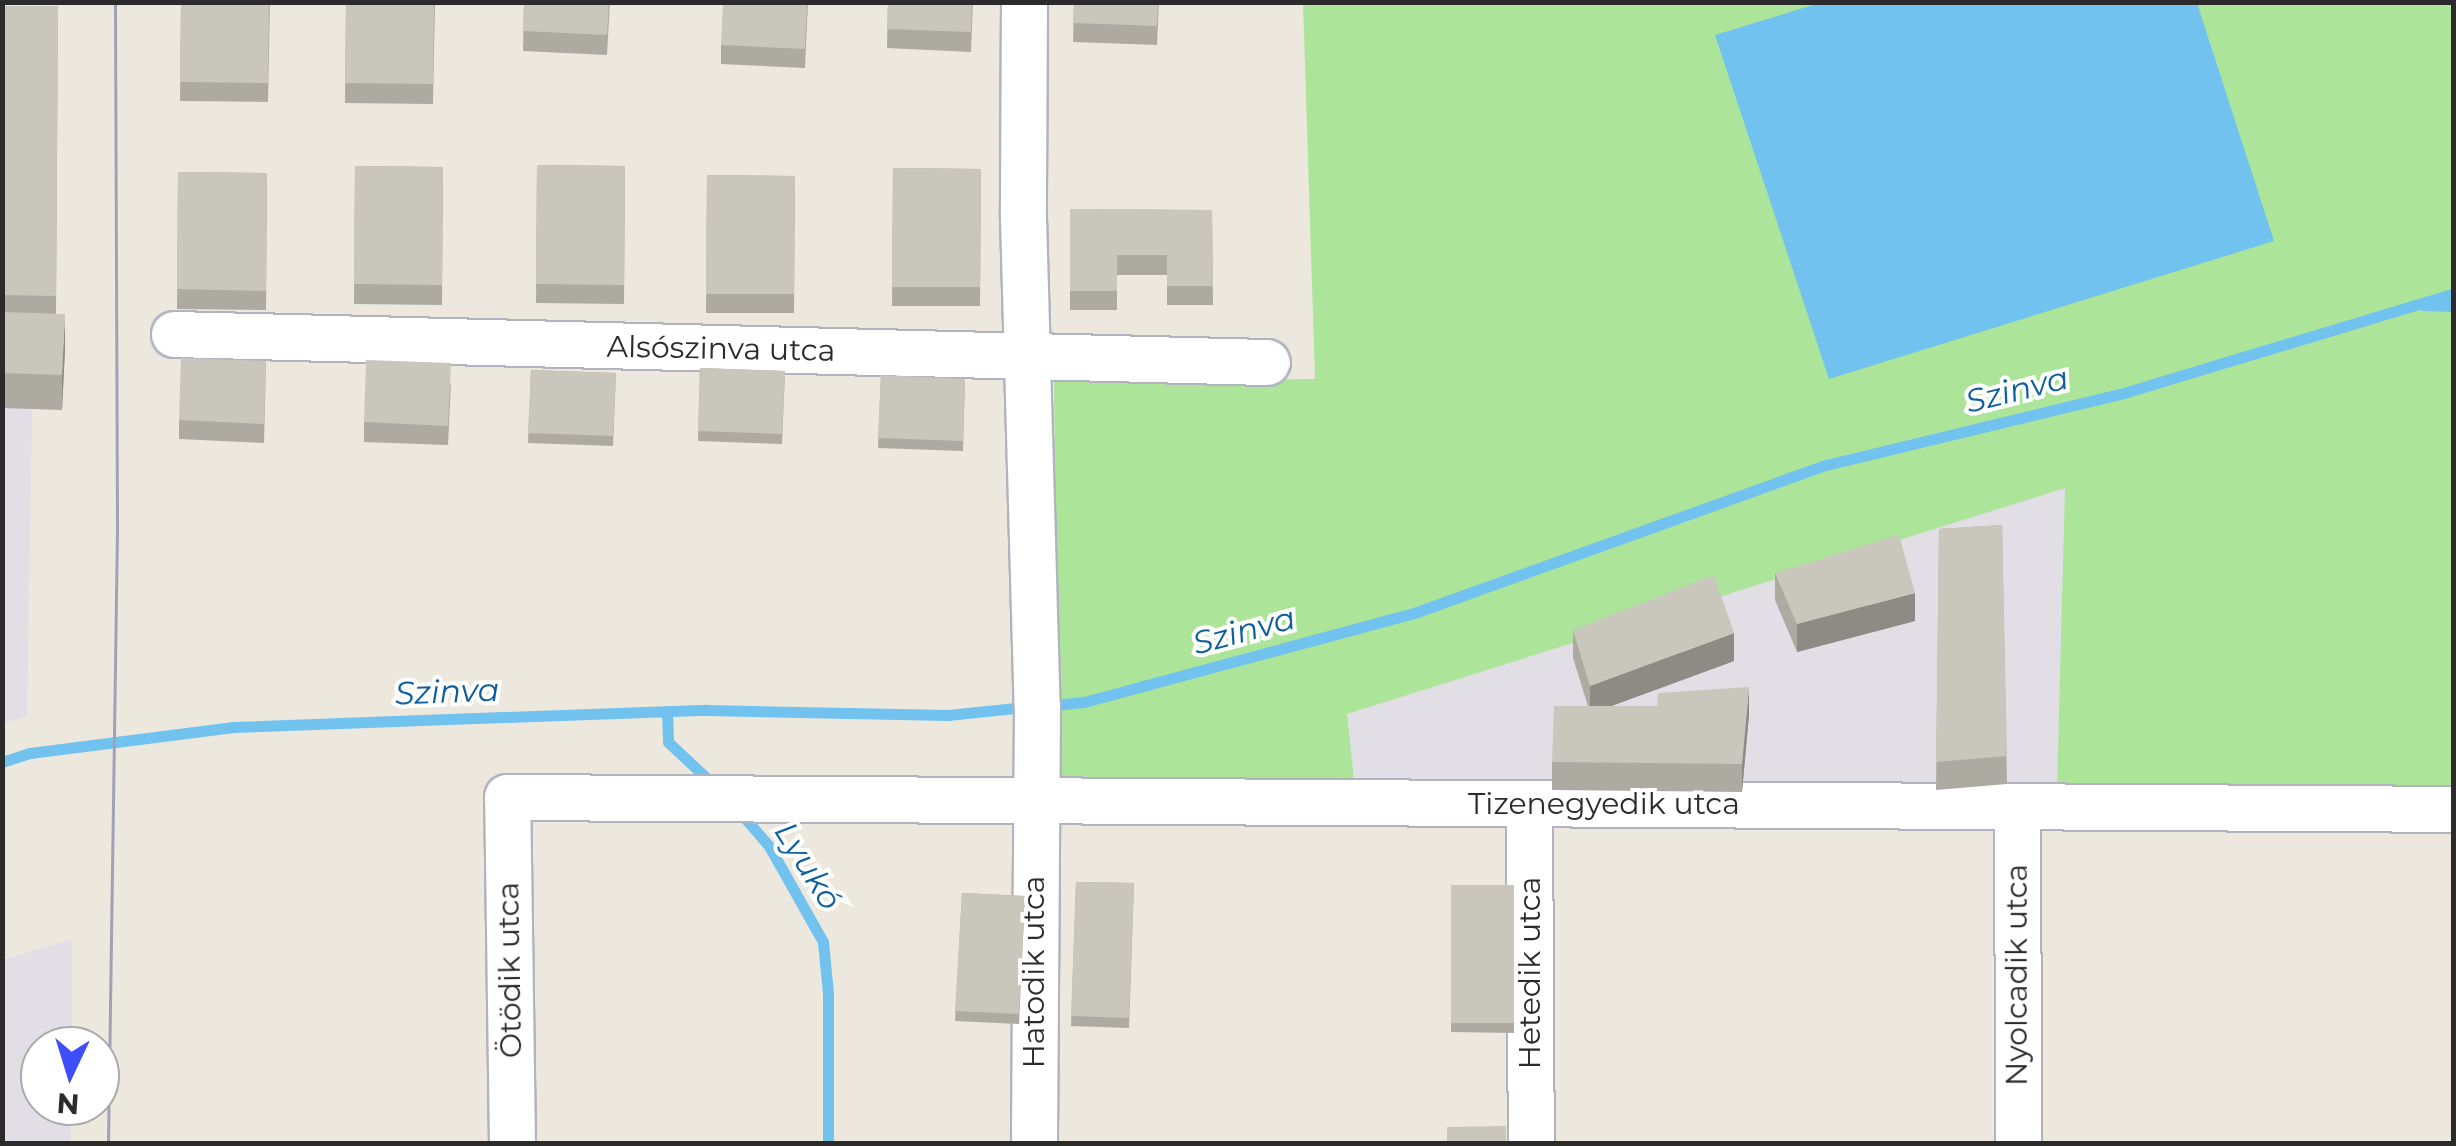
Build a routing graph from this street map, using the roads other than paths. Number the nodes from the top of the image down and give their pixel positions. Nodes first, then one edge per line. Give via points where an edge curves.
1 (1024, 2) edge
2 (174, 334) dead end
3 (1026, 356) junction
4 (1267, 362) dead end
5 (507, 797) joint
6 (1034, 800) junction
7 (1529, 803) junction
8 (2017, 806) junction
9 (2454, 809) edge
10 (512, 1144) edge
11 (1034, 1144) edge
12 (1532, 1144) edge
13 (2018, 1144) edge

1 - 3 street, Hatodik utca
2 - 3 street, Alsószinva utca
3 - 4 street, Alsószinva utca
3 - 6 street, Hatodik utca
5 - 6 street, Tizenegyedik utca
5 - 10 street, Ötödik utca
6 - 7 street, Tizenegyedik utca
6 - 11 street, Hatodik utca
7 - 8 street, Tizenegyedik utca
7 - 12 street, Hetedik utca
8 - 9 street, Tizenegyedik utca
8 - 13 street, Nyolcadik utca

